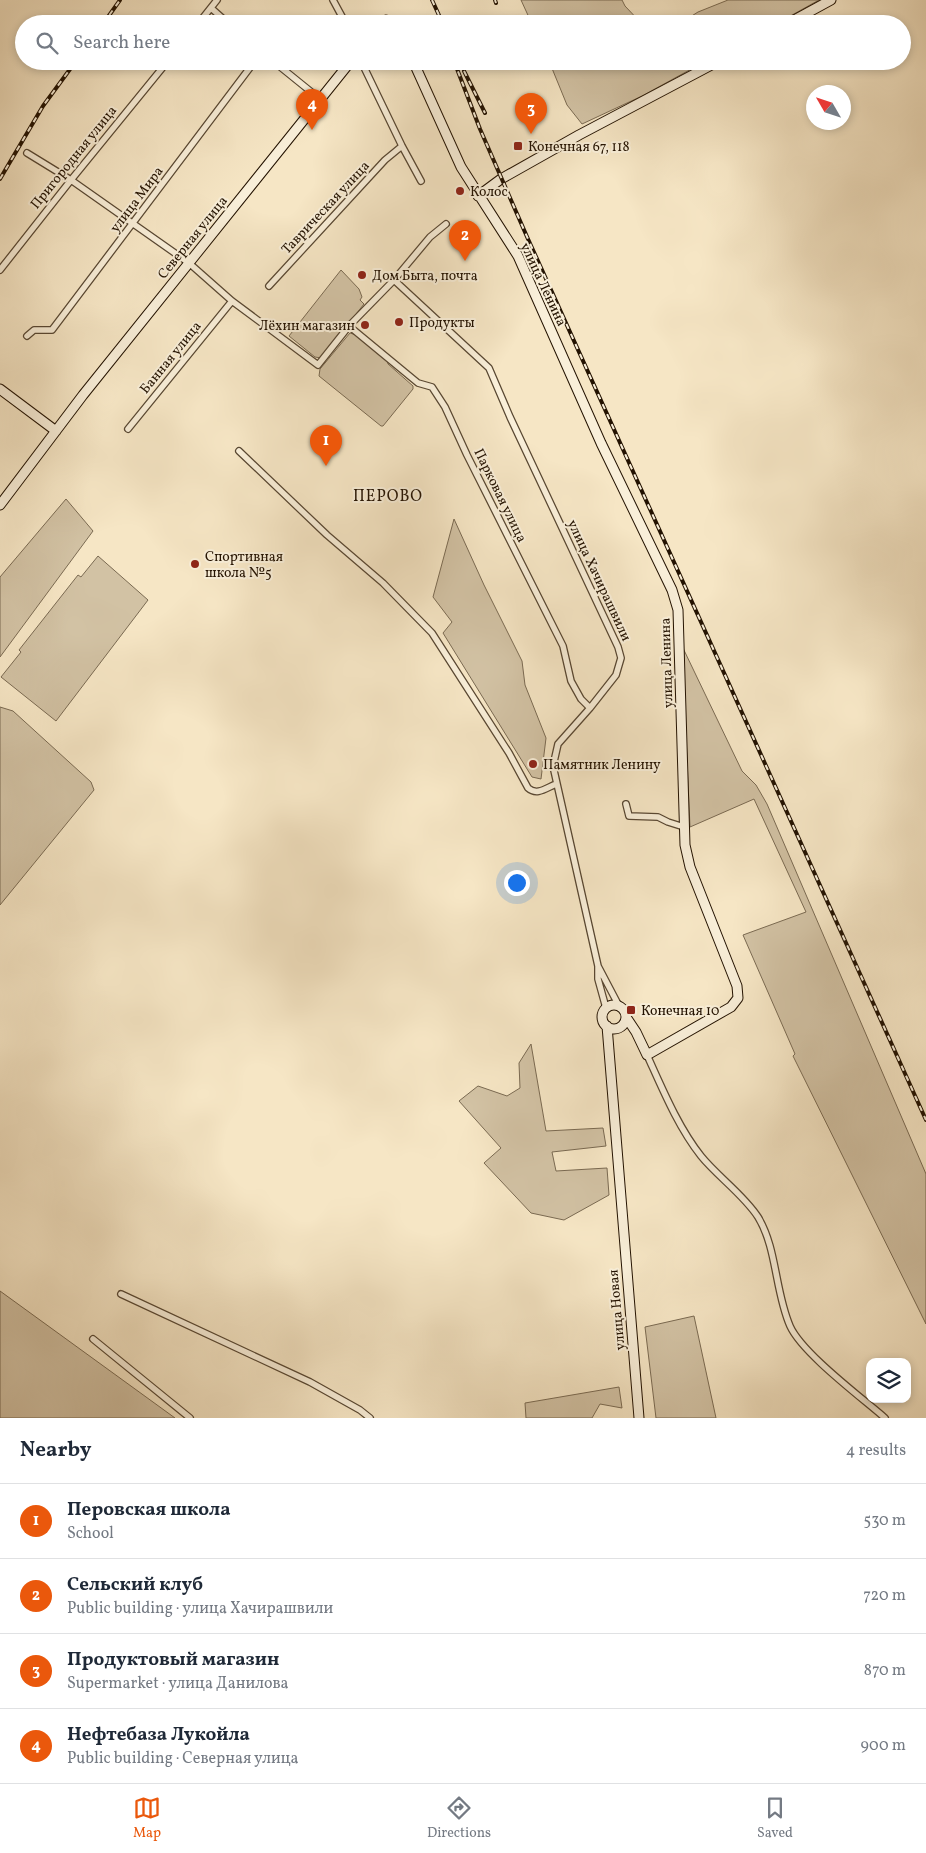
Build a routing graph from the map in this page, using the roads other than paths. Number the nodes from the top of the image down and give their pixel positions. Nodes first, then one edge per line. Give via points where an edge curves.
1 (217, 0) edge
2 (333, 0) edge
3 (831, 0) edge
4 (211, 8) junction
5 (205, 15) edge
6 (219, 15) edge
7 (341, 15) edge
8 (804, 15) edge
9 (161, 70) edge
10 (248, 70) edge
11 (284, 70) edge
12 (344, 70) edge
13 (365, 70) edge
14 (417, 70) edge
15 (702, 70) edge
16 (320, 99) junction
17 (402, 146) junction
18 (28, 153) dead end
19 (71, 180) junction
20 (421, 181) dead end
21 (478, 196) junction
22 (133, 224) junction
23 (446, 224) dead end
24 (189, 263) junction
25 (0, 270) edge
26 (394, 280) junction
27 (269, 286) dead end
28 (232, 301) junction
29 (349, 326) junction
30 (28, 336) dead end
31 (0, 389) edge
32 (128, 429) dead end
33 (56, 431) junction
34 (239, 451) dead end
35 (0, 505) edge
36 (590, 708) junction
37 (556, 784) junction
38 (626, 804) dead end
39 (684, 827) junction
40 (598, 966) junction
41 (619, 1006) junction
42 (606, 1008) junction
43 (626, 1017) junction
44 (613, 1027) junction
45 (638, 1037) junction
46 (647, 1055) junction
47 (121, 1294) dead end
48 (94, 1339) dead end
49 (190, 1418) edge
50 (370, 1418) edge
51 (639, 1418) edge
52 (885, 1418) edge

1 - 4 street
2 - 7 street
3 - 8 street
4 - 5 street
4 - 6 street
9 - 19 street, Пригородная улица
10 - 22 street, улица Мира
11 - 16 street
12 - 16 street, Северная улица
13 - 17 street
14 - 21 street via 461,167
15 - 21 street via 501,179
16 - 24 street, Северная улица
17 - 20 street
17 - 27 street, Таврическая улица via 385,160
18 - 19 street
19 - 22 street
19 - 25 street, Пригородная улица
21 - 39 street, улица Ленина via 518,256 601,443 672,590 678,610
22 - 24 street
22 - 30 street, улица Мира via 52,330 34,330
23 - 26 street via 430,237
24 - 28 street
24 - 33 street, Северная улица
26 - 29 street
26 - 36 street, улица Хачирашвили via 489,368 618,646 620,658 616,675
28 - 29 street via 318,365
28 - 32 street, Банная улица
29 - 36 street, Парковая улица via 418,383 432,387 441,400 563,646 571,681
31 - 33 street
33 - 35 street, Северная улица
34 - 37 street via 383,583 432,633 528,788 538,792
36 - 37 street, улица Хачирашвили via 558,744 553,766
37 - 40 street, улица Хачирашвили
38 - 39 street via 629,816 658,817
39 - 46 street, улица Ленина via 690,867 738,994 731,1007
40 - 41 street
40 - 42 street, улица Хачирашвили
41 - 42 street
41 - 43 street
42 - 44 street via 603,1018
43 - 44 street via 624,1022
43 - 45 street
44 - 45 street
44 - 51 street, улица Новая via 609,1041
45 - 46 street
46 - 52 street via 688,1138 758,1217 769,1244 792,1331 818,1359
47 - 50 street via 310,1382
48 - 49 street

